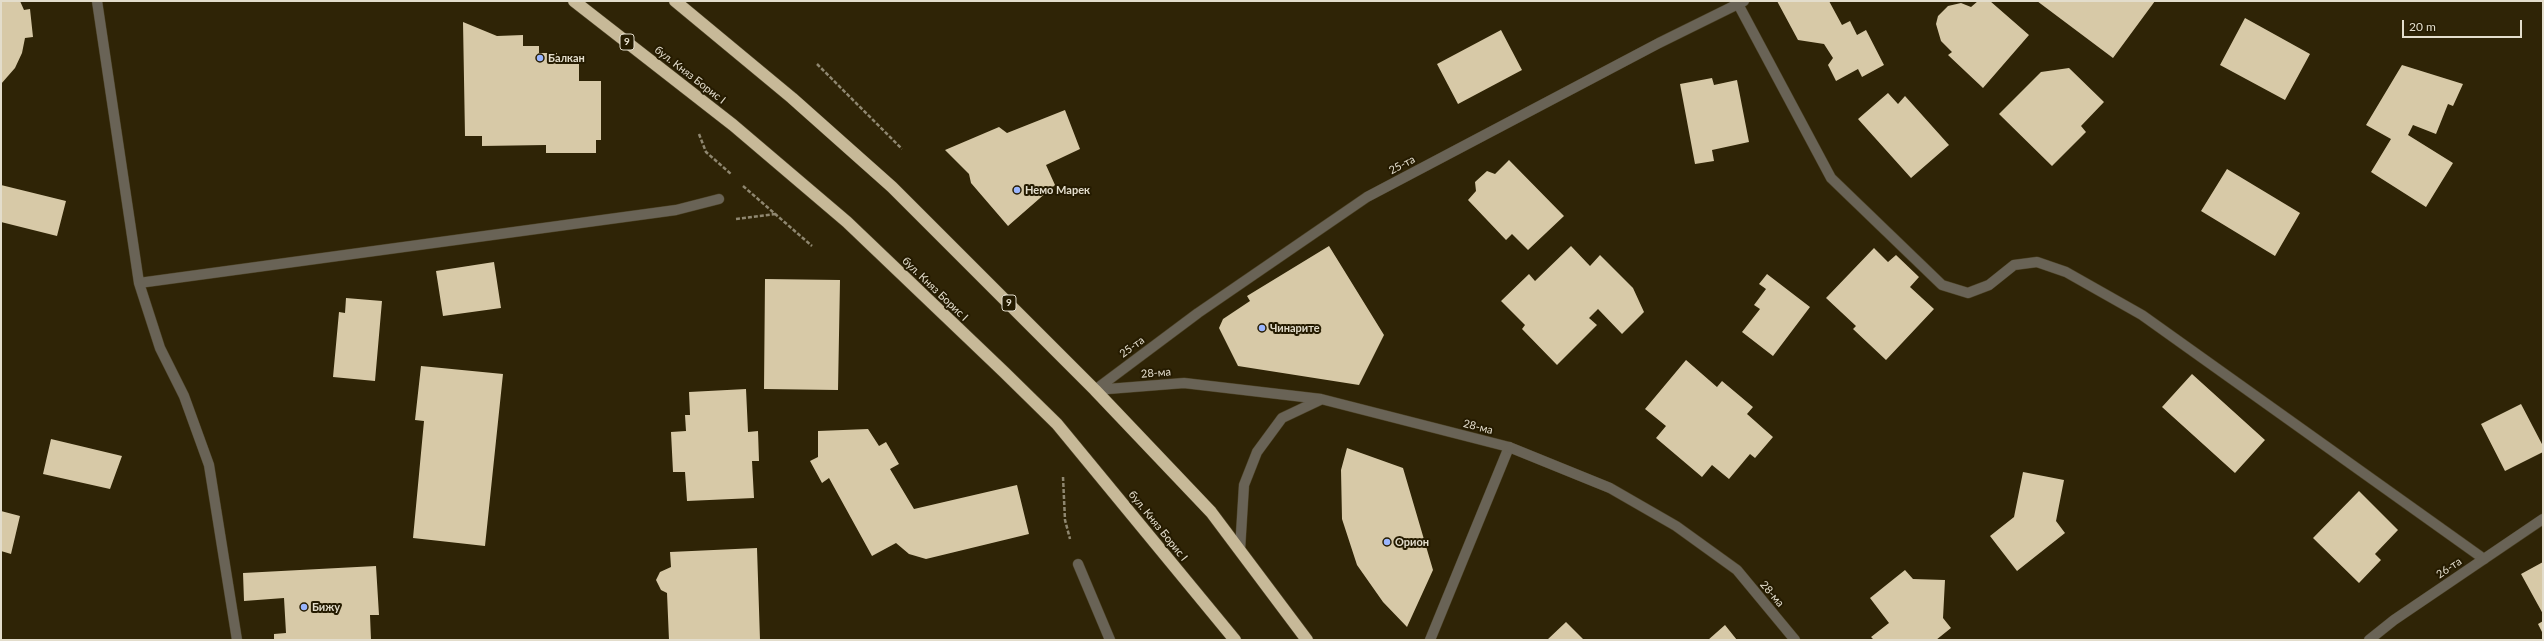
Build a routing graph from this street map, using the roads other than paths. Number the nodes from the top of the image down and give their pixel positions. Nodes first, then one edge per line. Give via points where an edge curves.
1 (97, 1) edge
2 (574, 1) edge
3 (675, 1) edge
4 (1741, 3) edge
5 (720, 199) dead end
6 (139, 283) junction
7 (1095, 390) junction
8 (1321, 399) junction
9 (1509, 447) junction
10 (2543, 519) edge
11 (1240, 550) junction
12 (2484, 559) junction
13 (1078, 564) road end
14 (237, 640) edge
15 (1110, 640) edge
16 (1234, 640) edge
17 (1307, 640) edge
18 (1430, 640) edge
19 (1795, 640) edge
20 (2369, 640) edge

1 - 6 street
2 - 16 highway, бул. Княз Борис I / 9 via 733,125 847,222 1058,424
3 - 7 highway, 9 via 792,98 892,187
4 - 7 street, 25-та via 1659,43 1367,197 1198,313
4 - 12 street via 1831,178 1942,286 1968,293 1989,285 2014,265 2037,262 2066,272 2142,315
5 - 6 street via 676,210
6 - 14 street via 160,348 184,396 209,465
7 - 8 street, 28-ма via 1184,382
7 - 11 highway, 9 via 1211,512
8 - 9 street, 28-ма
8 - 11 street via 1282,418 1257,452 1244,485
9 - 18 street
9 - 19 street, 28-ма via 1610,488 1676,526 1737,570
10 - 12 street, 26-та
11 - 17 highway, 9
12 - 20 street, 26-та
13 - 15 street

